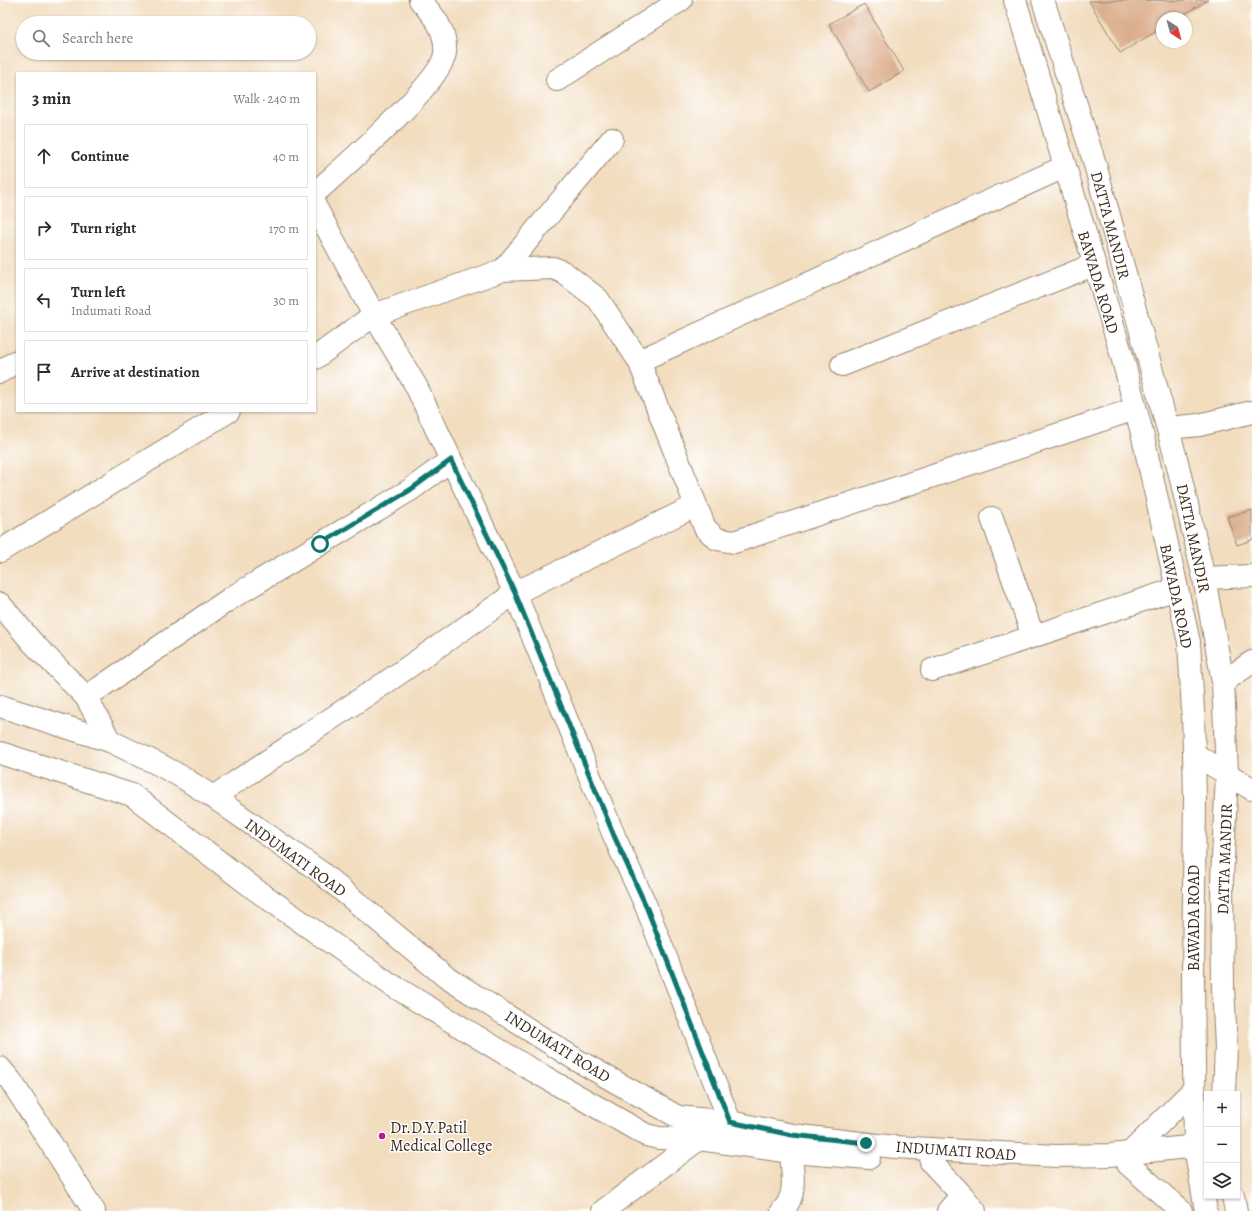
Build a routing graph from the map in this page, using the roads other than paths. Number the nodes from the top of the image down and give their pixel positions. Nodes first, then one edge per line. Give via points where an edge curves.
1 (420, 0) edge
2 (681, 0) edge
3 (1014, 0) edge
4 (1043, 0) edge
5 (556, 80) dead end
6 (612, 139) dead end
7 (1064, 167) junction
8 (316, 192) edge
9 (316, 208) edge
10 (1093, 265) junction
11 (503, 270) junction
12 (374, 315) junction
13 (316, 357) edge
14 (639, 361) junction
15 (16, 362) edge
16 (842, 364) dead end
17 (0, 372) edge
18 (1135, 409) junction
19 (227, 412) edge
20 (1252, 412) edge
21 (1168, 428) junction
22 (451, 460) junction
23 (695, 506) junction
24 (992, 518) dead end
25 (0, 551) edge
26 (1252, 576) edge
27 (1204, 578) junction
28 (1176, 589) junction
29 (515, 593) junction
30 (0, 604) edge
31 (1033, 636) junction
32 (1252, 662) edge
33 (932, 670) dead end
34 (1223, 682) junction
35 (86, 697) junction
36 (0, 706) edge
37 (110, 742) junction
38 (0, 753) edge
39 (1194, 754) junction
40 (1227, 774) junction
41 (1252, 789) edge
42 (213, 797) junction
43 (0, 1068) edge
44 (1194, 1089) junction
45 (1224, 1091) edge
46 (730, 1122) junction
47 (699, 1139) junction
48 (791, 1152) junction
49 (1202, 1153) edge
50 (1129, 1159) junction
51 (931, 1162) junction
52 (1234, 1199) edge
53 (962, 1206) edge
54 (94, 1211) edge
55 (603, 1211) edge
56 (782, 1211) edge
57 (1181, 1211) edge
58 (1206, 1211) edge
59 (1236, 1211) edge

1 - 8 street via 436,18 445,37 445,55 434,74 393,122
2 - 5 street
3 - 7 street, BAWADA ROAD
4 - 21 street, DATTA MANDIR via 1094,161
6 - 11 street
7 - 10 street, BAWADA ROAD
7 - 14 street
9 - 12 street
10 - 16 street
10 - 18 street, BAWADA ROAD via 1122,356
11 - 12 street
11 - 14 street via 540,267 563,272 598,299
12 - 13 street
12 - 22 street via 416,386
14 - 23 street
15 - 17 street
18 - 23 street via 734,542 717,540 705,528
18 - 28 street, BAWADA ROAD
19 - 25 street
20 - 21 street via 1198,425
21 - 27 street, DATTA MANDIR
22 - 29 street
22 - 35 street via 410,490 231,598
23 - 29 street
24 - 31 street
26 - 27 street
27 - 34 street, DATTA MANDIR
28 - 31 street
28 - 39 street, BAWADA ROAD via 1189,642
29 - 42 street
29 - 46 street via 615,838 646,906
30 - 35 street via 32,642
31 - 33 street
32 - 34 street
34 - 40 street, DATTA MANDIR
35 - 37 street
36 - 37 street, INDUMATI ROAD
37 - 42 street, INDUMATI ROAD via 160,765
38 - 47 street, INDUMATI ROAD via 132,795 256,890 396,988 646,1136
39 - 40 street
39 - 44 street, BAWADA ROAD
40 - 41 street
40 - 45 street, DATTA MANDIR via 1222,880 1226,1047
42 - 46 street, INDUMATI ROAD via 319,871 446,976 575,1059 678,1117
43 - 54 street via 11,1081
44 - 49 street, BAWADA ROAD
44 - 50 street
46 - 50 street, INDUMATI ROAD via 792,1135 895,1147
47 - 48 street, INDUMATI ROAD
47 - 55 street
48 - 51 street, INDUMATI ROAD
48 - 56 street via 793,1193
49 - 50 street, INDUMATI ROAD
49 - 58 street, BAWADA ROAD
50 - 51 street, INDUMATI ROAD via 1060,1167
50 - 57 street
51 - 53 street
52 - 59 street

